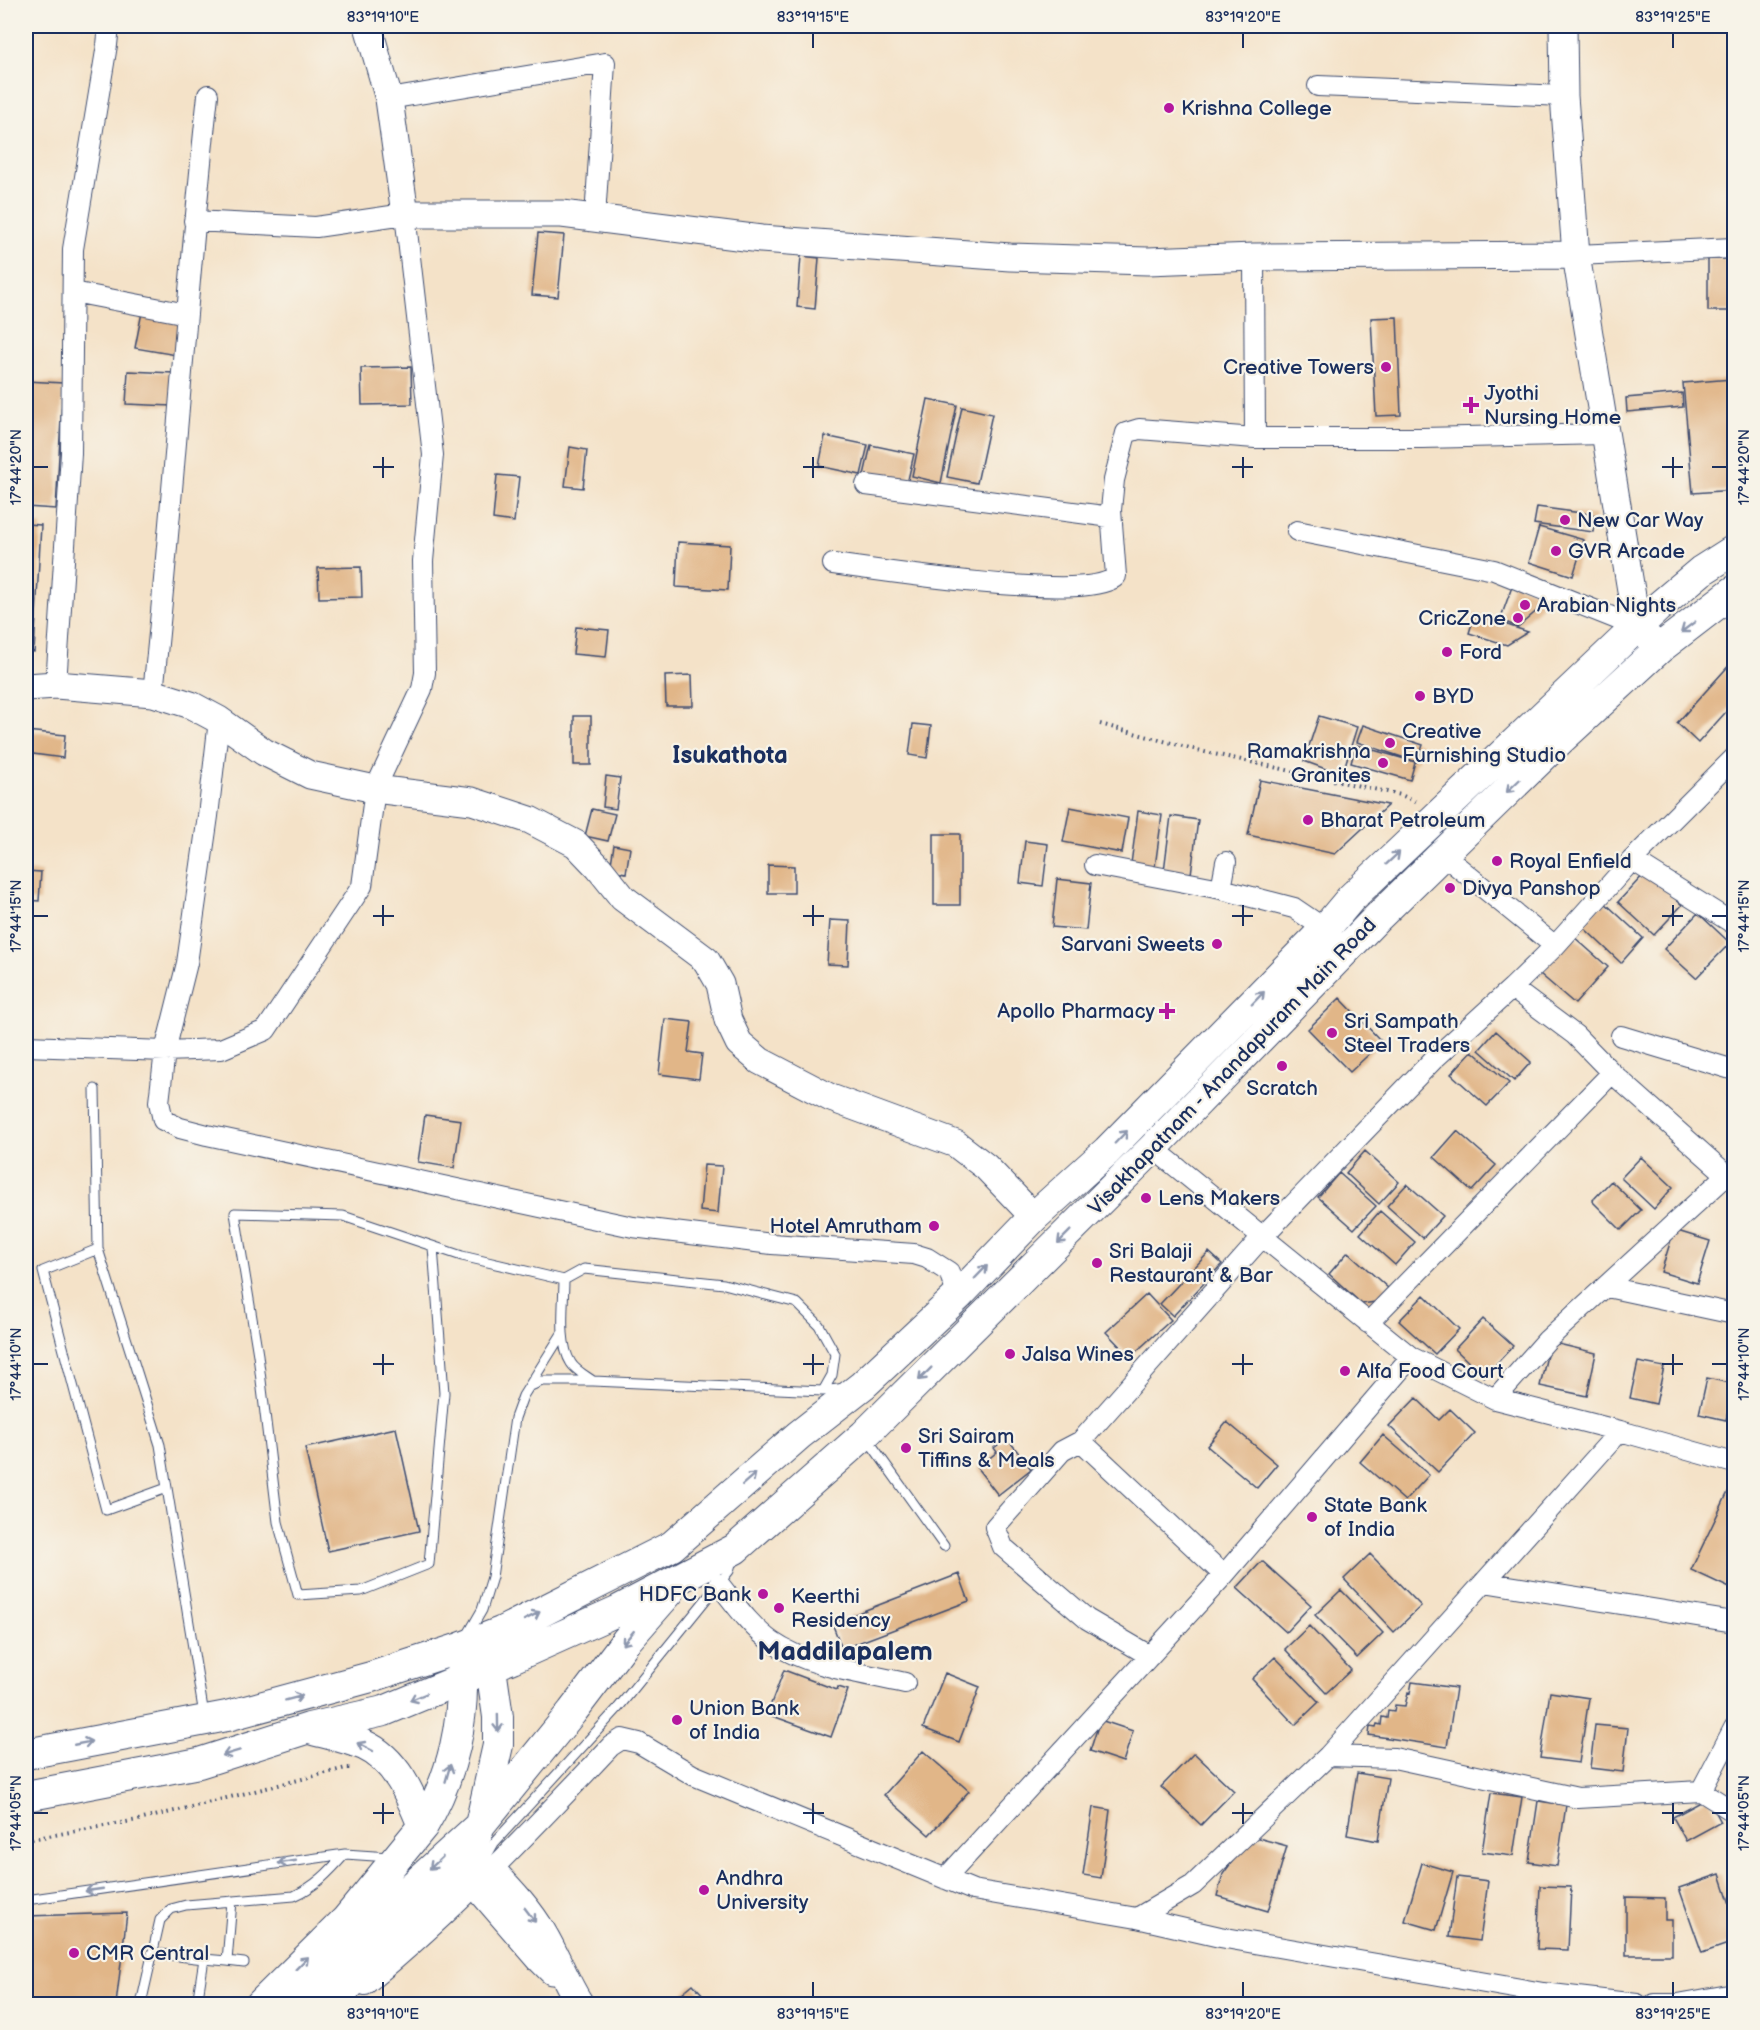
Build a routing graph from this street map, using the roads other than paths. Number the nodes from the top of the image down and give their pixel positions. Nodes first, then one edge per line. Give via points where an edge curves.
1 (109, 26) edge
2 (368, 26) edge
3 (1563, 26) edge
4 (1318, 86) dead end
5 (208, 95) dead end
6 (1564, 96) junction
7 (389, 99) junction
8 (405, 214) junction
9 (595, 218) junction
10 (194, 221) junction
11 (1734, 248) edge
12 (1576, 255) junction
13 (1254, 257) junction
14 (73, 292) junction
15 (187, 314) junction
16 (1605, 435) junction
17 (1255, 438) junction
18 (866, 485) dead end
19 (1111, 517) junction
20 (1297, 531) dead end
21 (1734, 550) edge
22 (833, 564) dead end
23 (1734, 591) edge
24 (1637, 627) junction
25 (1660, 648) junction
26 (56, 684) junction
27 (26, 687) edge
28 (153, 693) junction
29 (219, 720) junction
30 (1734, 758) edge
31 (375, 789) junction
32 (1442, 854) junction
33 (1632, 860) junction
34 (1226, 862) dead end
35 (1095, 865) dead end
36 (1221, 889) junction
37 (1734, 924) edge
38 (1325, 929) junction
39 (1555, 946) junction
40 (1512, 988) junction
41 (1621, 1036) dead end
42 (26, 1046) edge
43 (165, 1051) junction
44 (1734, 1070) edge
45 (1612, 1073) junction
46 (95, 1089) dead end
47 (1153, 1148) junction
48 (1731, 1176) edge
49 (1034, 1216) junction
50 (1262, 1237) junction
51 (433, 1246) junction
52 (98, 1250) junction
53 (564, 1280) junction
54 (1607, 1287) junction
55 (957, 1296) junction
56 (1734, 1314) edge
57 (1368, 1323) junction
58 (563, 1332) junction
59 (1411, 1357) junction
60 (593, 1381) junction
61 (863, 1385) junction
62 (531, 1386) junction
63 (823, 1391) junction
64 (1495, 1399) junction
65 (1620, 1431) junction
66 (864, 1435) junction
67 (1081, 1441) junction
68 (1734, 1463) edge
69 (167, 1488) junction
70 (944, 1546) dead end
71 (735, 1549) junction
72 (1224, 1575) junction
73 (681, 1579) junction
74 (1484, 1581) junction
75 (718, 1584) junction
76 (1734, 1622) edge
77 (476, 1648) junction
78 (1150, 1656) junction
79 (905, 1683) dead end
80 (205, 1720) junction
81 (309, 1728) junction
82 (1734, 1728) edge
83 (26, 1754) edge
84 (1328, 1756) junction
85 (1701, 1791) junction
86 (26, 1796) edge
87 (1734, 1812) edge
88 (480, 1825) junction
89 (423, 1826) junction
90 (345, 1854) junction
91 (396, 1858) junction
92 (484, 1871) junction
93 (945, 1879) junction
94 (26, 1900) edge
95 (232, 1901) junction
96 (1137, 1918) junction
97 (152, 1953) junction
98 (204, 1959) junction
99 (227, 1961) junction
100 (244, 1963) dead end
101 (573, 1994) edge
102 (1734, 1994) edge
103 (335, 2001) edge
104 (142, 2004) edge
105 (197, 2004) edge
106 (261, 2004) edge
107 (302, 2004) edge
108 (1637, 2004) edge
109 (1655, 2004) edge

1 - 14 street via 74,249
2 - 7 street
3 - 6 street
4 - 6 street
5 - 10 street
6 - 12 street
7 - 8 street
7 - 9 street via 605,63
8 - 9 street via 562,214
8 - 10 street via 316,227
8 - 31 street via 433,454 423,561 425,673 418,702
9 - 13 street via 761,239 1010,257 1148,261
10 - 15 street
11 - 12 street
12 - 13 street
12 - 16 street
13 - 17 street
14 - 15 street
14 - 26 street via 71,453
15 - 28 street
16 - 17 street
16 - 24 street
17 - 19 street via 1139,429 1126,433 1114,480
18 - 19 street
19 - 22 street via 1116,576 1102,584 1013,585
20 - 24 street via 1494,570
21 - 24 main road, Visakhapatnam - Anandapuram Main Road via 1701,571
23 -> 25 main road, Visakhapatnam - Anandapuram Main Road
24 - 25 street
38 -> 24 main road, Visakhapatnam - Anandapuram Main Road via 1351,898
25 -> 32 main road, Visakhapatnam - Anandapuram Main Road
26 - 27 street
26 - 28 street
28 - 29 street via 191,705
29 - 31 street via 264,752 310,775
29 - 43 street via 187,963
30 - 33 street
31 - 43 street via 362,886 266,1030 221,1049
31 - 49 street via 472,801 530,820 576,844 623,898 706,960 720,984 728,1020 739,1043 760,1061 831,1098 956,1143
32 - 39 street
32 - 47 main road, Visakhapatnam - Anandapuram Main Road
33 - 37 street
33 - 39 street
34 - 36 street
35 - 36 street
36 - 38 street via 1294,908
49 -> 38 main road, Visakhapatnam - Anandapuram Main Road via 1107,1151
39 - 40 street
40 - 45 street via 1575,1035
40 - 50 street via 1434,1059
41 - 44 street
42 - 43 street
43 - 55 street via 160,1111 163,1120 180,1128 633,1227 772,1244 914,1254 950,1272
45 - 48 street
45 - 57 street
46 - 52 lane
47 - 50 street
47 -> 66 main road, Visakhapatnam - Anandapuram Main Road
48 - 54 street
55 -> 49 main road, Visakhapatnam - Anandapuram Main Road
50 - 57 street
50 - 67 street
51 - 51 lane via 343,1216 235,1213 258,1355 278,1522 298,1595 361,1591 429,1564 444,1393
51 - 53 lane
52 - 69 lane via 160,1445
52 - 69 lane via 43,1271 106,1510
53 - 58 lane
53 - 63 lane via 584,1269 723,1284 798,1303 819,1325 835,1354 832,1375
54 - 56 street
54 - 64 street via 1547,1340
55 - 61 main road, Visakhapatnam - Anandapuram Main Road
57 - 59 street
58 - 60 lane via 571,1364
58 - 62 lane
59 - 64 street
59 - 72 street
60 - 62 lane via 542,1381
60 - 63 lane
61 - 63 lane
77 -> 61 main road, Visakhapatnam - Anandapuram Main Road via 672,1546 799,1435
62 - 77 lane via 515,1418 492,1577
64 - 65 street
65 - 68 street
65 - 74 street
66 - 70 lane
66 - 71 main road, Visakhapatnam - Anandapuram Main Road
67 - 72 street
67 - 78 street via 1062,1451 995,1527 1003,1547 1087,1619
69 - 80 lane
71 - 73 main road, Visakhapatnam - Anandapuram Main Road
71 - 75 lane via 729,1571
72 - 78 street
73 - 77 main road, Visakhapatnam - Anandapuram Main Road via 512,1658
73 -> 88 main road via 626,1641
74 - 76 street
74 - 84 street
75 - 79 street via 772,1643 809,1660
75 - 92 lane via 640,1683 494,1843
80 -> 77 main road
77 -> 81 main road via 384,1711
77 -> 88 main road via 498,1717 498,1745
89 -> 77 main road via 444,1786
78 - 93 street
83 -> 80 main road
81 -> 86 main road via 200,1763
89 -> 81 main road via 402,1781 386,1760 365,1745
82 - 85 street
84 - 85 street via 1394,1758 1578,1798
84 - 96 street via 1193,1885
85 - 87 street
88 - 92 lane
88 - 103 main road via 467,1861
88 -> 107 main road via 403,1894
89 - 91 main road
90 - 91 lane
90 -> 94 lane
90 - 95 lane via 321,1881 294,1896
106 -> 91 main road via 346,1920
92 - 93 street via 611,1746 622,1740 639,1743 693,1775
92 - 101 street via 513,1893 543,1932
92 - 103 street via 371,1981
93 - 96 street via 973,1890
95 - 97 lane via 171,1909 159,1920
95 - 99 lane
96 - 108 street via 1255,1943 1544,1993
97 - 98 lane
97 - 104 lane
98 - 99 lane
98 - 105 lane
99 - 100 lane
102 - 109 street

